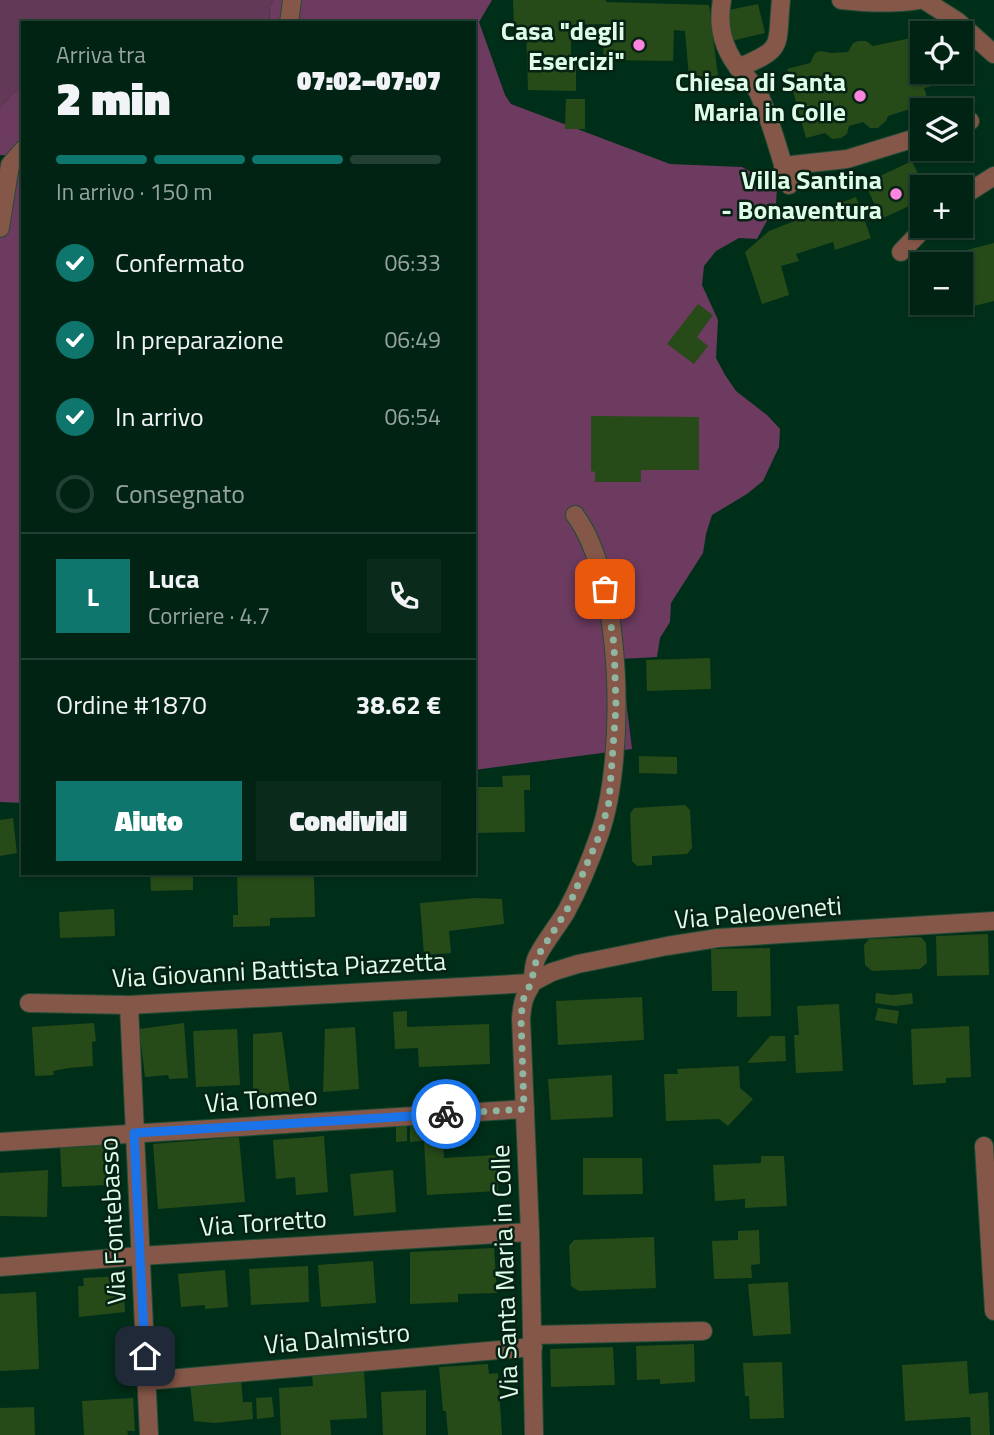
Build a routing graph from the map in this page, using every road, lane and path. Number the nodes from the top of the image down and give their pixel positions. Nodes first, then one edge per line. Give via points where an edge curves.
1 (292, 0) edge
2 (722, 0) edge
3 (781, 0) edge
4 (841, 0) edge
5 (918, 0) edge
6 (924, 0) edge
7 (289, 21) edge
8 (994, 54) edge
9 (738, 68) junction
10 (910, 140) edge
11 (21, 152) edge
12 (783, 166) junction
13 (994, 176) edge
14 (789, 185) dead end
15 (973, 189) edge
16 (0, 228) edge
17 (914, 238) edge
18 (901, 252) dead end
19 (575, 515) dead end
20 (994, 921) edge
21 (531, 983) junction
22 (29, 1003) dead end
23 (129, 1004) junction
24 (524, 1109) junction
25 (134, 1133) junction
26 (0, 1142) edge
27 (984, 1146) dead end
28 (530, 1232) junction
29 (140, 1256) junction
30 (0, 1267) edge
31 (994, 1311) edge
32 (703, 1331) dead end
33 (533, 1341) junction
34 (146, 1381) junction
35 (149, 1435) edge
36 (534, 1435) edge

1 - 7 street
2 - 9 street via 720,32
3 - 9 street via 777,45 764,57
4 - 5 street
6 - 8 street via 957,21
9 - 12 street via 759,94
10 - 12 street via 848,159
11 - 16 street via 10,165
12 - 14 street
13 - 15 street
17 - 18 street
19 - 21 street, Via Santa Maria in Colle via 596,554 610,616 616,707 613,772 600,834 567,910 537,957
20 - 21 street, Via Paleoveneti via 718,938 578,964
21 - 23 street, Via Giovanni Battista Piazzetta
21 - 24 street, Via Santa Maria in Colle via 521,1018
22 - 23 street, Via Giovanni Battista Piazzetta
23 - 25 street, Via Fontebasso
24 - 25 street, Via Tomeo
24 - 28 street, Via Santa Maria in Colle
25 - 26 street, Via Tomeo
25 - 29 street, Via Fontebasso
27 - 31 street
28 - 29 street, Via Torretto
28 - 33 street, Via Santa Maria in Colle
29 - 30 street, Via Torretto
29 - 34 street, Via Fontebasso
32 - 33 street, Via Dalmistro
33 - 34 street, Via Dalmistro
33 - 36 street, Via Santa Maria in Colle
34 - 35 street, Via Fontebasso

